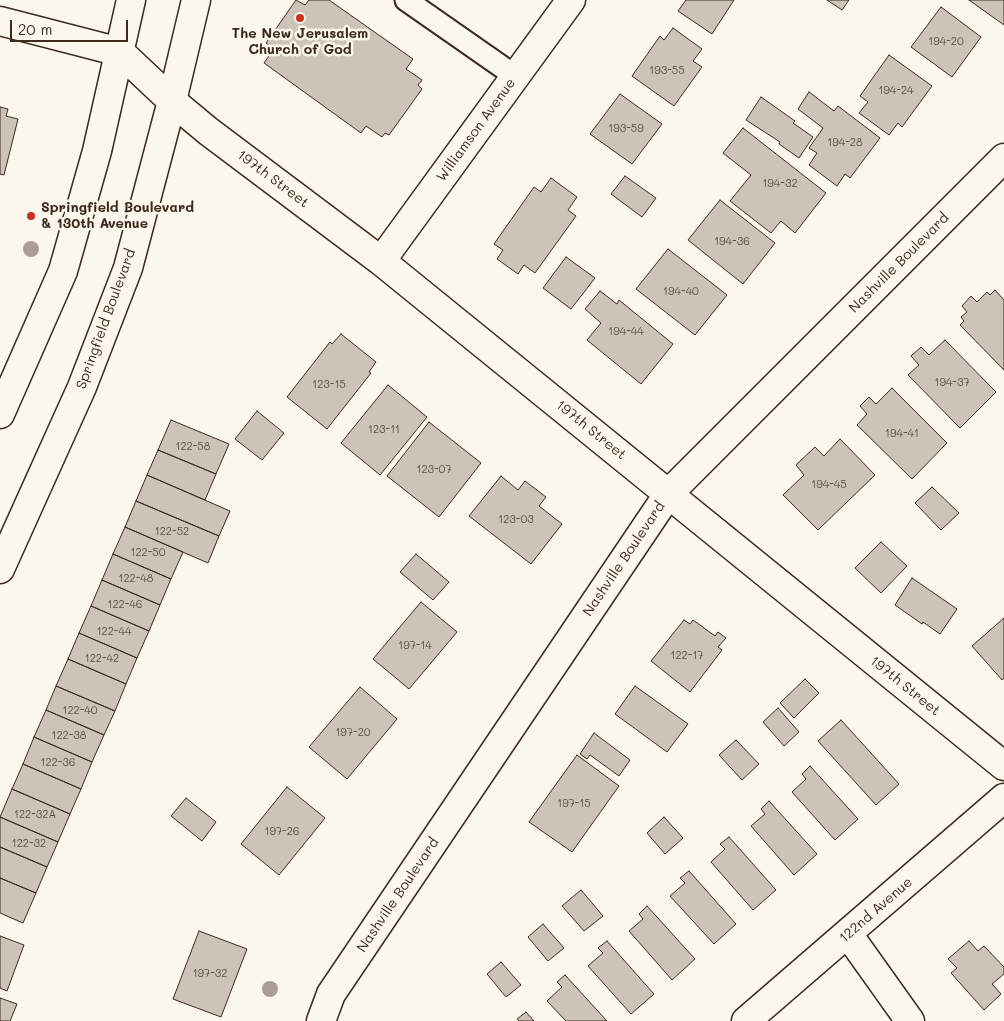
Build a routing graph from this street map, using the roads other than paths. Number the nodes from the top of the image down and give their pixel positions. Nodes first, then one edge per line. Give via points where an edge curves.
1 (131, 0) edge
2 (196, 0) edge
3 (406, 0) edge
4 (571, 0) edge
5 (0, 21) edge
6 (120, 52) junction
7 (515, 76) junction
8 (172, 101) junction
9 (1004, 158) edge
10 (381, 261) junction
11 (0, 414) edge
12 (668, 493) junction
13 (0, 569) edge
14 (1004, 766) edge
15 (1004, 798) edge
16 (848, 934) junction
17 (321, 1021) edge
18 (746, 1021) edge
19 (910, 1021) edge

1 - 6 street
2 - 8 street, Springfield Boulevard
3 - 7 lane
4 - 7 street, Williamson Avenue
5 - 6 street
6 - 8 street, 197th Street
6 - 11 street via 97,151 63,271
7 - 10 street, Williamson Avenue
8 - 10 street, 197th Street
8 - 13 street, Springfield Boulevard via 128,268 82,387
9 - 12 street, Nashville Boulevard
10 - 12 street, 197th Street
12 - 14 street, 197th Street
12 - 17 street, Nashville Boulevard via 331,994
15 - 16 street, 122nd Avenue
16 - 18 street, 122nd Avenue
16 - 19 street

